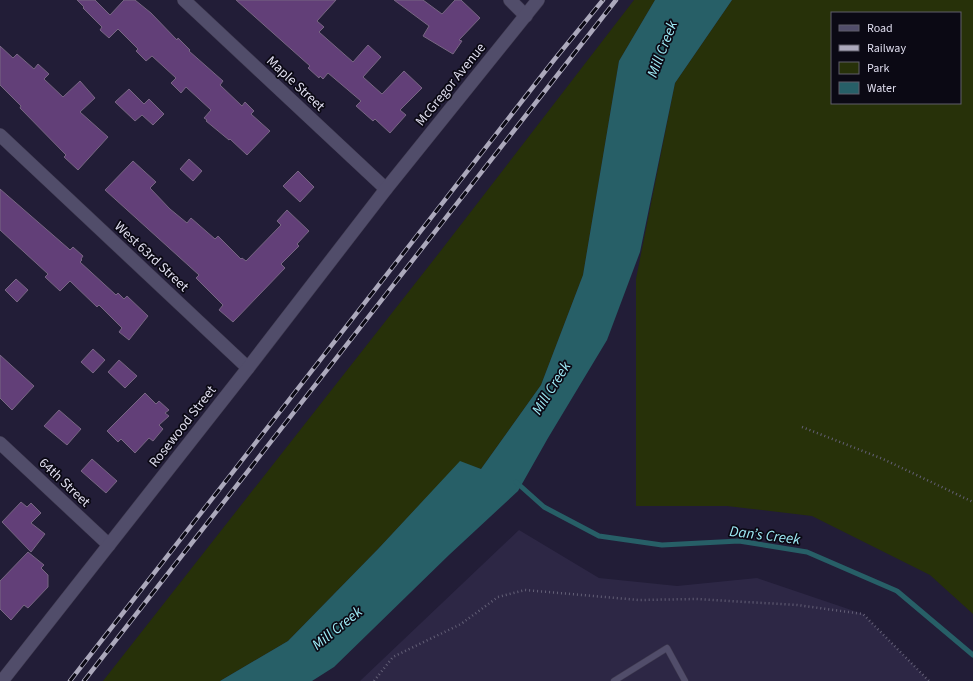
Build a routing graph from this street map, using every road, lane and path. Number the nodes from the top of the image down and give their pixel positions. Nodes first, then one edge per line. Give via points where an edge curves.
1 (184, 0) edge
2 (510, 0) edge
3 (538, 0) edge
4 (526, 16) junction
5 (0, 135) edge
6 (386, 189) junction
7 (248, 368) junction
8 (802, 427) dead end
9 (0, 443) edge
10 (973, 502) edge
11 (109, 545) junction
12 (2, 681) edge
13 (374, 681) edge
14 (614, 681) edge
15 (685, 681) edge
16 (929, 681) edge

1 - 6 street, Maple Street
2 - 4 street
3 - 4 street, McGregor Avenue
4 - 6 street, McGregor Avenue
5 - 7 street, West 63rd Street
6 - 7 street, Rosewood Street
7 - 11 street, Rosewood Street
8 - 10 path via 883,459
9 - 11 street, 64th Street
11 - 12 street, Rosewood Street
13 - 16 path via 394,657 461,624 498,597 525,590 639,600 696,599 797,604 863,614
14 - 15 lane via 666,648

